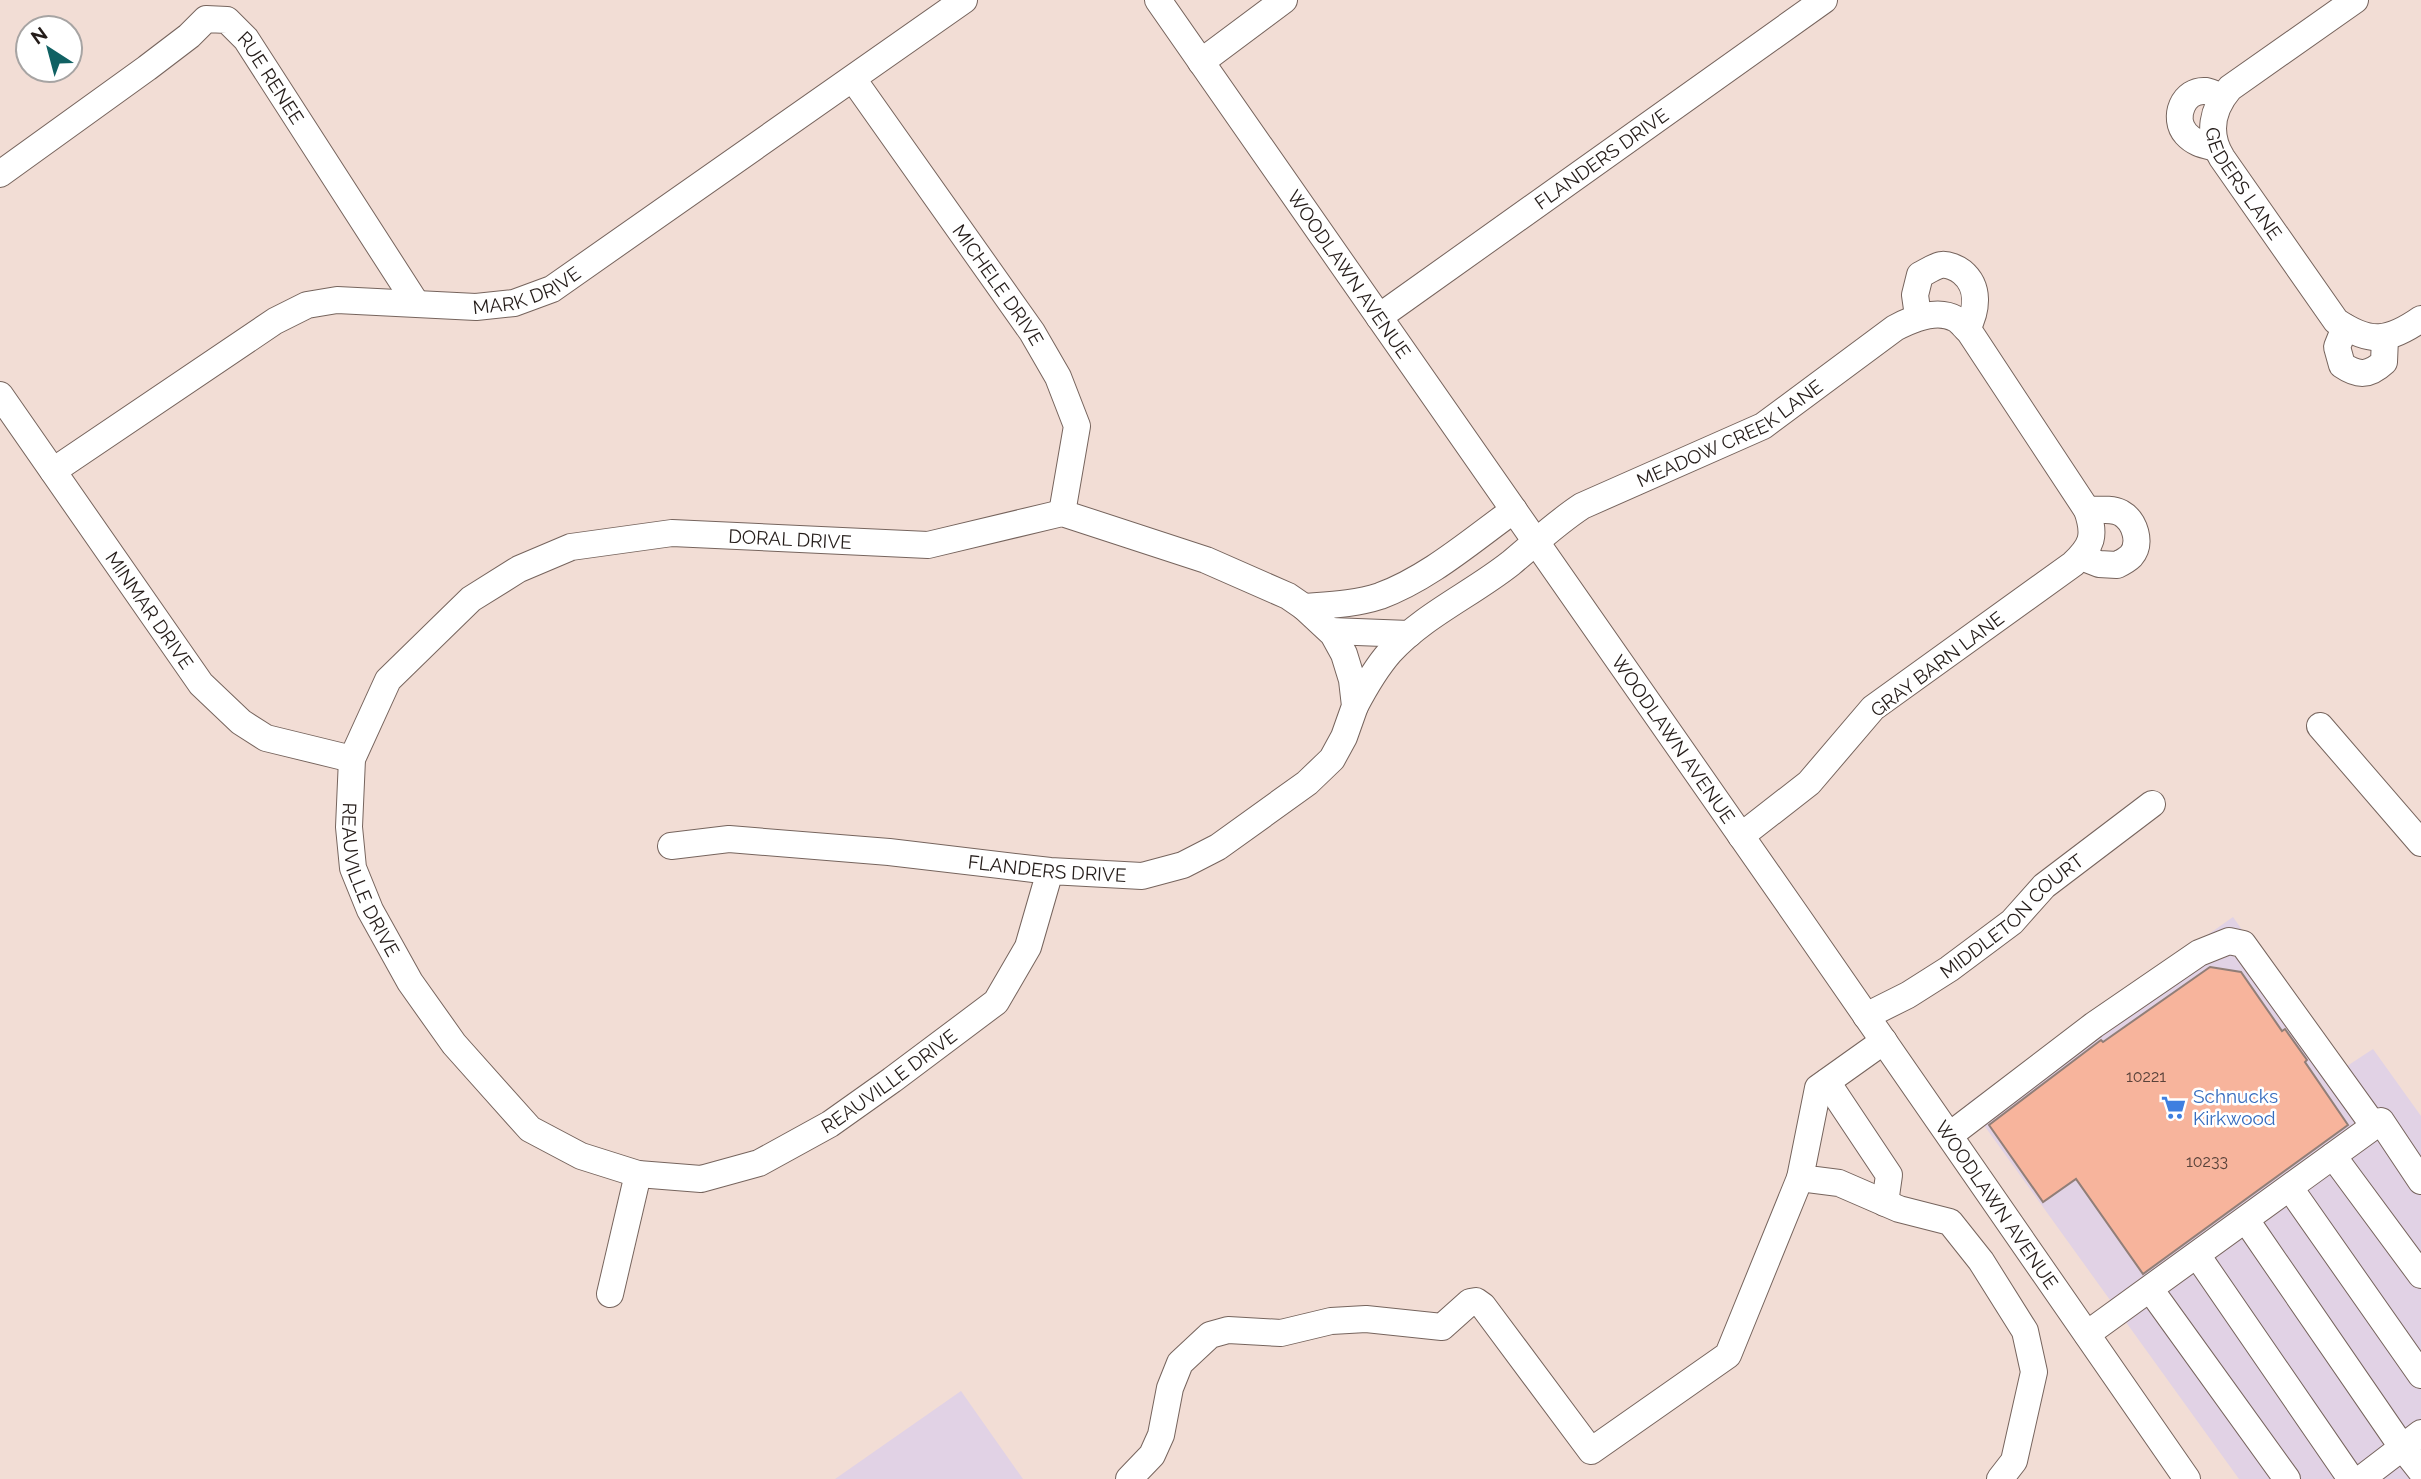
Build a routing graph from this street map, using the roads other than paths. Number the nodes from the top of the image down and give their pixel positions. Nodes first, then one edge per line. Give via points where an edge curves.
1 (964, 0) edge
2 (1158, 0) edge
3 (1284, 0) edge
4 (1824, 0) edge
5 (2355, 0) edge
6 (1201, 62) junction
7 (853, 79) junction
8 (0, 174) edge
9 (415, 303) junction
10 (1918, 316) junction
11 (1379, 317) junction
12 (2421, 319) edge
13 (1967, 329) junction
14 (0, 395) edge
15 (53, 471) junction
16 (1514, 510) junction
17 (2087, 510) junction
18 (1062, 513) junction
19 (1535, 540) junction
20 (2081, 557) junction
21 (1304, 607) junction
22 (1331, 631) junction
23 (1409, 634) junction
24 (1355, 706) junction
25 (2320, 726) dead end
26 (352, 760) junction
27 (2152, 804) dead end
28 (1741, 836) junction
29 (2421, 843) edge
30 (671, 846) dead end
31 (1050, 871) junction
32 (1866, 1016) junction
33 (1884, 1041) junction
34 (1827, 1082) junction
35 (2374, 1126) junction
36 (1950, 1135) junction
37 (2333, 1156) junction
38 (638, 1174) junction
39 (1800, 1178) junction
40 (2421, 1181) edge
41 (2290, 1188) junction
42 (1885, 1203) junction
43 (2246, 1220) junction
44 (2196, 1255) junction
45 (2421, 1275) edge
46 (2150, 1289) junction
47 (610, 1294) dead end
48 (2087, 1334) junction
49 (2421, 1375) edge
50 (2412, 1440) edge
51 (2421, 1471) edge
52 (1129, 1479) edge
53 (2000, 1479) edge
54 (2188, 1479) edge
55 (2287, 1479) edge
56 (2351, 1479) edge
57 (2361, 1479) edge

1 - 7 street, MARK DRIVE
2 - 6 street, WOODLAWN AVENUE
3 - 6 street
4 - 11 street, FLANDERS DRIVE
5 - 12 street, GEDERS LANE via 2222,97 2212,128 2216,148 2336,321 2365,334 2407,329
6 - 11 street, WOODLAWN AVENUE
7 - 9 street, MARK DRIVE via 552,289 514,303 489,306
7 - 18 street, MICHELE DRIVE via 1032,332 1058,377 1077,426
8 - 9 street, RUE RENEE via 147,68 206,19 227,20 246,39
9 - 15 street, MARK DRIVE via 337,300 307,304
10 - 13 street via 1947,316
10 - 13 street via 1915,295 1920,275 1942,265 1957,268 1970,279 1976,299
10 - 19 street, MEADOW CREEK LANE via 1895,328 1763,426 1582,506
11 - 16 street, WOODLAWN AVENUE
13 - 17 street
14 - 15 street, MINMAR DRIVE
15 - 26 street, MINMAR DRIVE via 201,684 241,722 266,738
16 - 19 street, WOODLAWN AVENUE
16 - 21 street via 1414,581 1378,596
17 - 20 street via 2093,526 2088,550
17 - 20 street via 2121,513 2138,539 2132,555 2117,565
18 - 21 street via 1206,560
18 - 26 street, DORAL DRIVE via 928,545 672,533 571,547 519,569 471,599 388,680
19 - 23 street, FLANDERS DRIVE via 1511,563
19 - 28 street, WOODLAWN AVENUE
20 - 28 street, GRAY BARN LANE via 1873,708 1809,783
21 - 22 street, FLANDERS DRIVE
22 - 23 street
22 - 24 street, FLANDERS DRIVE via 1344,654
23 - 24 street, FLANDERS DRIVE via 1368,681
24 - 31 street, FLANDERS DRIVE via 1332,759 1307,783 1218,847 1183,865 1142,876
25 - 29 street
26 - 38 street, REAUVILLE DRIVE via 349,827 353,868 369,910 410,982 454,1044 530,1129 582,1156
27 - 32 street, MIDDLETON COURT via 2044,886 2012,922 1970,954
28 - 32 street, WOODLAWN AVENUE
30 - 31 street, FLANDERS DRIVE via 729,839
31 - 38 street, REAUVILLE DRIVE via 1028,947 996,1002 902,1072 830,1124 759,1163 701,1179
32 - 33 street, WOODLAWN AVENUE
33 - 34 street
33 - 36 street, WOODLAWN AVENUE
34 - 39 street via 1818,1088
34 - 42 street via 1889,1175
35 - 36 street via 2243,944 2229,941 2199,953 2104,1018
35 - 37 street
35 - 40 street via 2381,1121
36 - 48 street, WOODLAWN AVENUE
37 - 41 street
37 - 45 street
38 - 47 street
39 - 42 street via 1839,1183
39 - 52 street via 1728,1355 1591,1451 1476,1301 1442,1327 1366,1319 1331,1321 1281,1333 1240,1330 1210,1335 1180,1363 1161,1435 1152,1455
41 - 43 street
41 - 49 street
42 - 53 street via 1950,1222 2025,1331 2034,1372 2014,1461
43 - 44 street
43 - 50 street
44 - 46 street
44 - 56 street
46 - 48 street
46 - 55 street
48 - 54 street, WOODLAWN AVENUE
50 - 51 street
50 - 57 street

